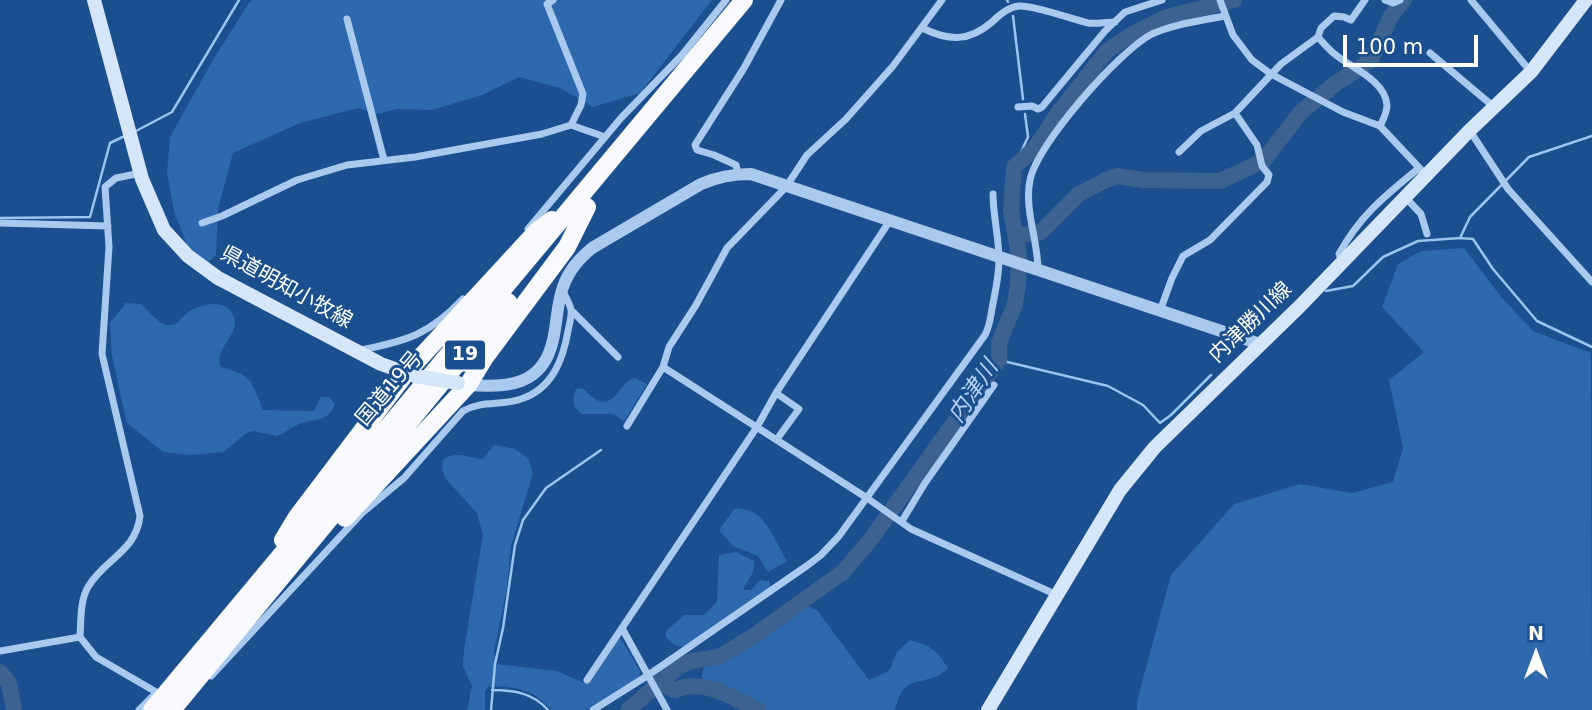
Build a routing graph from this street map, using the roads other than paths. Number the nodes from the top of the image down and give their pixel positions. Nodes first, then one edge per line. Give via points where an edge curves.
1 (94, 0) edge
2 (553, 0) edge
3 (726, 0) edge
4 (744, 0) edge
5 (758, 0) edge
6 (781, 0) edge
7 (942, 0) edge
8 (1162, 0) edge
9 (1220, 0) edge
10 (1365, 0) edge
11 (1385, 0) edge
12 (1399, 0) edge
13 (1471, 0) edge
14 (1586, 0) edge
15 (1224, 16) junction
16 (347, 19) dead end
17 (1115, 22) junction
18 (715, 25) junction
19 (922, 28) junction
20 (1318, 37) junction
21 (1430, 53) dead end
22 (1531, 72) junction
23 (1272, 74) junction
24 (1018, 107) dead end
25 (1494, 107) junction
26 (1235, 113) junction
27 (571, 125) junction
28 (1380, 126) junction
29 (1470, 130) junction
30 (605, 137) junction
31 (1179, 152) dead end
32 (384, 160) junction
33 (1423, 171) junction
34 (141, 173) junction
35 (738, 174) junction
36 (786, 187) junction
37 (993, 194) dead end
38 (1405, 197) junction
39 (581, 205) junction
40 (888, 222) junction
41 (0, 223) edge
42 (202, 223) dead end
43 (108, 226) junction
44 (1427, 233) dead end
45 (999, 258) junction
46 (1342, 262) junction
47 (1038, 270) junction
48 (1592, 282) edge
49 (562, 289) junction
50 (572, 311) junction
51 (1160, 311) junction
52 (1260, 344) junction
53 (356, 351) junction
54 (618, 357) dead end
55 (663, 367) junction
56 (411, 374) junction
57 (463, 384) junction
58 (995, 385) dead end
59 (776, 393) junction
60 (627, 426) dead end
61 (757, 426) junction
62 (776, 439) junction
63 (867, 498) junction
64 (902, 521) junction
65 (264, 588) junction
66 (1057, 595) junction
67 (622, 628) junction
68 (80, 637) junction
69 (0, 650) edge
70 (647, 676) junction
71 (587, 680) dead end
72 (170, 705) edge
73 (139, 710) edge
74 (593, 710) edge
75 (666, 710) edge
76 (988, 710) edge

1 - 34 main road, 県道明知小牧線
2 - 27 street via 547,4 583,94
3 - 18 street
4 - 18 highway, 国道19号 / 19
5 - 39 highway, 国道19号 / 19
6 - 35 street via 695,145 697,150 736,165
7 - 19 street
8 - 17 street via 1125,12
9 - 15 street
10 - 20 street via 1351,20 1334,16
11 - 12 street
13 - 22 street
14 - 22 main road, 内津勝川線
15 - 23 street via 1241,48
15 - 47 street via 1167,28 1130,48 1055,135 1034,167 1029,194
16 - 32 street
17 - 19 street via 1090,23 1019,6 1002,12 970,37 937,36
17 - 24 street via 1042,107
18 - 30 street
18 - 39 highway, 国道19号 / 19
19 - 36 street via 894,66 807,155
20 - 23 street
20 - 28 street via 1376,85 1387,103
21 - 25 street
22 - 25 main road, 内津勝川線
23 - 26 street
23 - 28 street
25 - 29 main road, 内津勝川線
26 - 31 street via 1201,131
26 - 51 street via 1258,145 1269,175 1267,182 1210,240 1183,256
27 - 30 street
27 - 32 street via 542,134
28 - 33 street
29 - 33 main road, 内津勝川線
29 - 48 street via 1508,189
30 - 53 street via 548,207 439,322 417,336
32 - 42 street via 347,165 298,180
33 - 38 main road, 内津勝川線
33 - 46 street via 1374,205 1351,231 1339,254
34 - 43 street via 116,178 105,187
34 - 53 main road, 県道明知小牧線 via 164,230 188,256 218,278
35 - 36 street
35 - 49 street via 701,184 592,248 577,261
36 - 40 street
36 - 55 street via 727,248
37 - 45 street
38 - 44 street via 1421,215
38 - 46 main road, 内津勝川線
39 - 56 highway via 537,231
39 - 57 highway via 567,247
39 - 65 highway, 国道19号 / 19
40 - 45 street
40 - 59 street
41 - 43 street
43 - 68 street via 102,354 140,516 134,540 86,589
45 - 47 street
45 - 63 street via 991,323 985,335
46 - 52 main road, 内津勝川線
47 - 51 street
49 - 50 street
49 - 57 street via 553,343 545,362 531,376 516,384 492,387
50 - 54 street
50 - 72 street via 564,353 545,384 520,400 475,404 463,411 193,695
51 - 52 street
52 - 66 main road, 内津勝川線 via 1136,467
53 - 56 main road, 県道明知小牧線
55 - 60 street
55 - 61 street
56 - 57 main road, 県道明知小牧線, bridge
56 - 65 highway via 297,517
57 - 65 highway via 327,537
58 - 64 street
59 - 61 street
59 - 62 street via 799,410
61 - 62 street
61 - 67 street
62 - 63 street
63 - 64 street
63 - 70 street via 821,555
64 - 66 street
65 - 72 highway, 国道19号 / 19
66 - 76 main road, 内津勝川線
67 - 70 street
67 - 71 street
68 - 69 street
68 - 72 street via 96,657
70 - 74 street
70 - 75 street
72 - 73 street

